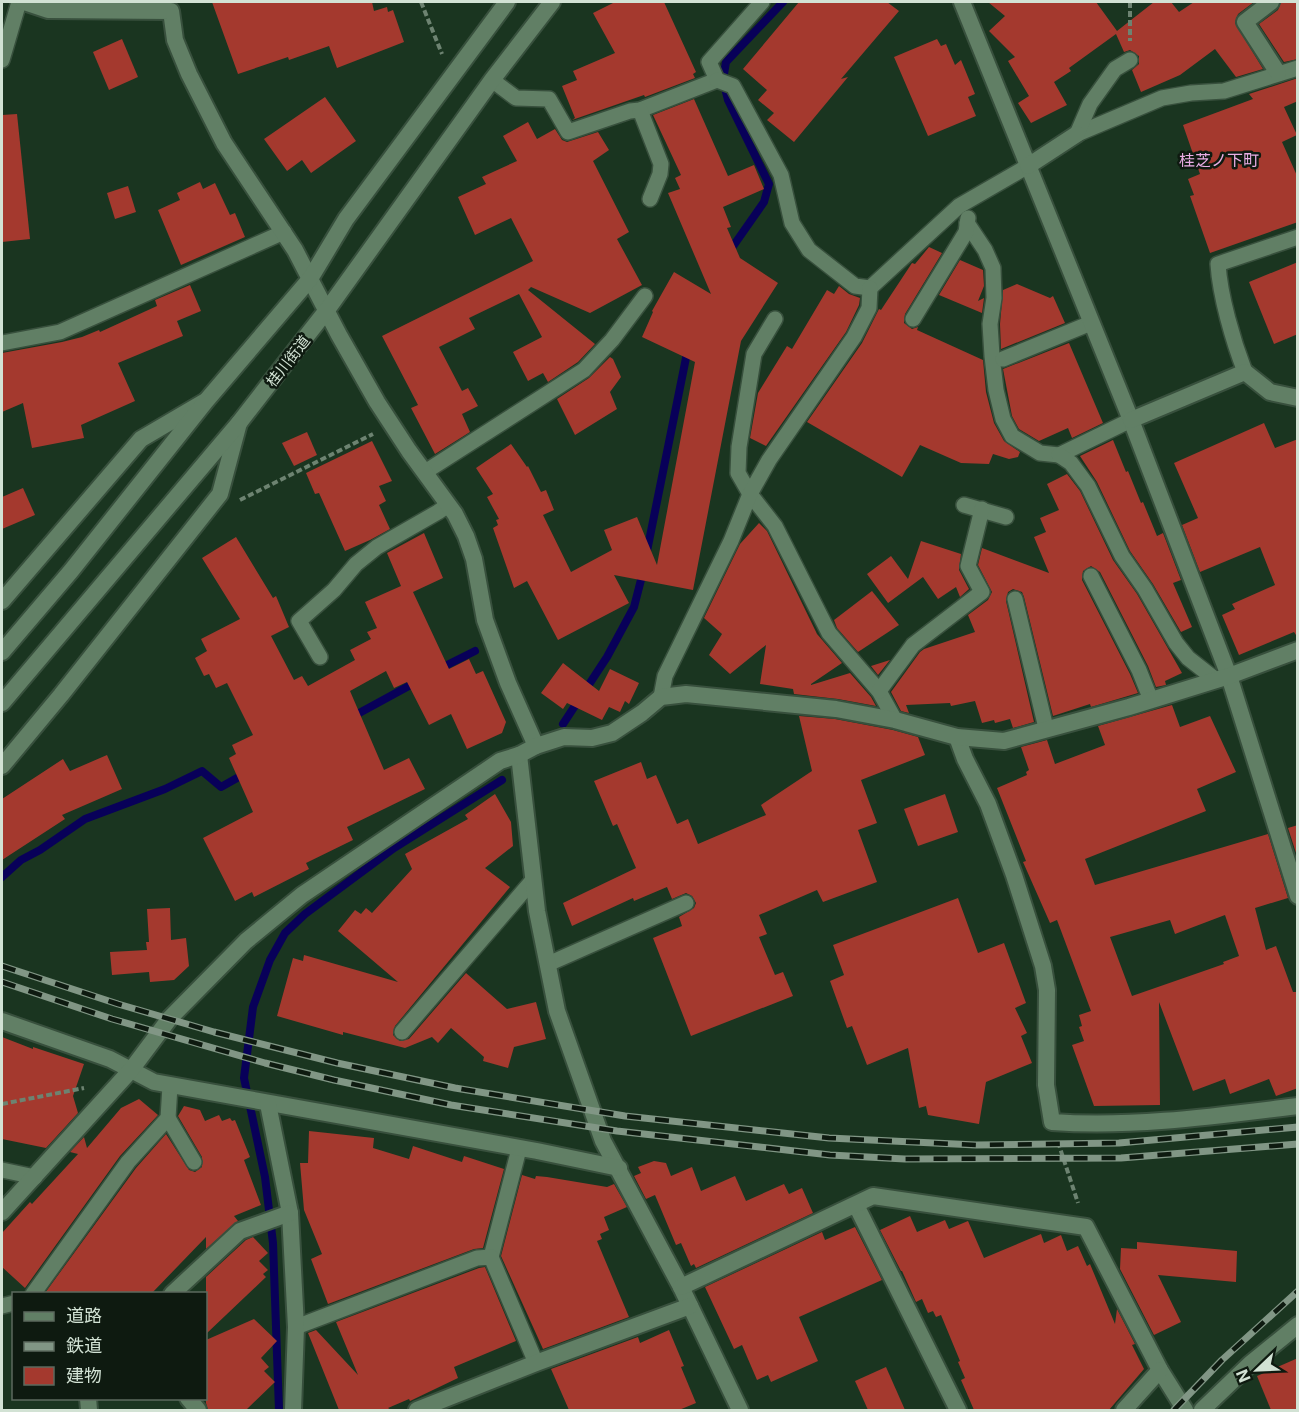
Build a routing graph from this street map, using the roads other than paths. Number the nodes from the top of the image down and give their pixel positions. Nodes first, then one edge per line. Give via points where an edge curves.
1 (19, 2) edge
2 (24, 2) edge
3 (507, 2) edge
4 (552, 2) edge
5 (762, 2) edge
6 (962, 2) edge
7 (1271, 2) edge
8 (172, 6) edge
9 (2, 60) edge
10 (1130, 60) road end
11 (1298, 68) edge
12 (1278, 73) junction
13 (492, 80) junction
14 (717, 80) junction
15 (640, 110) junction
16 (1077, 134) junction
17 (1028, 166) junction
18 (650, 199) dead end
19 (971, 200) junction
20 (968, 223) junction
21 (284, 232) junction
22 (1298, 237) edge
23 (310, 279) junction
24 (870, 288) junction
25 (645, 296) dead end
26 (327, 310) junction
27 (775, 319) dead end
28 (913, 319) dead end
29 (1091, 323) junction
30 (2, 342) edge
31 (1003, 359) dead end
32 (1245, 372) junction
33 (1298, 398) edge
34 (206, 401) junction
35 (1131, 420) junction
36 (239, 423) junction
37 (1059, 455) junction
38 (425, 472) junction
39 (750, 494) junction
40 (448, 505) junction
41 (964, 505) dead end
42 (982, 509) junction
43 (1006, 517) dead end
44 (1091, 576) dead end
45 (1015, 599) dead end
46 (2, 601) edge
47 (1298, 650) edge
48 (2, 652) edge
49 (320, 657) dead end
50 (1222, 678) junction
51 (879, 691) junction
52 (661, 697) junction
53 (1151, 700) junction
54 (2, 703) edge
55 (895, 720) junction
56 (1046, 729) junction
57 (957, 737) junction
58 (536, 746) junction
59 (519, 755) junction
60 (2, 766) edge
61 (533, 880) junction
62 (1298, 896) edge
63 (686, 903) dead end
64 (548, 964) junction
65 (2, 1021) edge
66 (402, 1032) dead end
67 (131, 1070) junction
68 (170, 1086) junction
69 (254, 1101) junction
70 (1298, 1106) edge
71 (168, 1118) junction
72 (519, 1149) junction
73 (194, 1162) dead end
74 (619, 1168) junction
75 (2, 1170) edge
76 (35, 1177) junction
77 (856, 1205) junction
78 (2, 1212) edge
79 (284, 1215) junction
80 (491, 1257) junction
81 (681, 1287) junction
82 (34, 1292) edge
83 (173, 1292) edge
84 (690, 1306) junction
85 (1298, 1325) edge
86 (296, 1327) junction
87 (536, 1362) junction
88 (1160, 1370) junction
89 (293, 1410) edge
90 (417, 1410) edge
91 (740, 1410) edge
92 (958, 1410) edge
93 (1124, 1410) edge
94 (1185, 1410) edge
95 (1202, 1410) edge

1 - 9 lane
2 - 8 street via 48,10
3 - 23 street via 346,219
4 - 13 street, 桂川街道
5 - 14 lane via 709,62
6 - 17 street
7 - 12 street via 1245,22
8 - 21 street via 175,40 189,74 219,133
10 - 16 lane via 1115,69 1090,104
11 - 12 lane
12 - 16 lane via 1224,91 1162,98
13 - 15 lane via 516,98 549,99 568,132
13 - 26 street, 桂川街道
14 - 15 lane
14 - 24 lane via 733,86 781,175 792,224 809,250 855,286
15 - 18 lane via 661,164
16 - 17 street
17 - 19 lane
17 - 29 street
19 - 20 lane
19 - 24 lane via 959,206
20 - 28 lane
20 - 37 lane via 993,268 990,324 996,390 1003,419 1012,436 1040,453
21 - 23 street
21 - 30 lane via 60,332
22 - 32 lane via 1218,264
23 - 26 street
23 - 34 street
24 - 39 lane via 869,308 854,337
25 - 38 lane via 584,369
26 - 36 street, 桂川街道
26 - 38 street via 377,402
27 - 39 lane via 754,354 739,447 738,473
29 - 31 lane
29 - 35 street
32 - 33 street via 1270,392
32 - 35 street
34 - 46 street via 141,439
34 - 48 street
35 - 37 lane
35 - 50 street
36 - 54 street, 桂川街道
36 - 60 street via 220,494
37 - 50 lane via 1071,463 1088,486 1122,556 1176,643 1188,658
38 - 40 street
39 - 51 lane via 775,526 829,633
39 - 52 lane via 665,676
40 - 49 lane via 377,547 299,621
40 - 58 street via 466,536 485,620
41 - 42 lane
42 - 43 lane
42 - 51 lane via 968,566 982,592 913,645
44 - 53 lane
45 - 56 lane
47 - 50 street
50 - 53 street
50 - 62 street
51 - 55 lane
52 - 55 street via 686,694 746,699
52 - 58 street via 612,733 592,738 564,737
53 - 56 street
55 - 57 street
56 - 57 street via 1004,741
57 - 70 street via 988,804 1043,966 1047,990 1046,1085 1052,1122 1086,1124 1216,1116
58 - 59 street
59 - 61 street
59 - 67 street via 500,761 302,895 246,941 170,1018
61 - 64 street
61 - 66 lane
63 - 64 lane
64 - 74 street via 557,1011 580,1078 603,1141
65 - 67 street
67 - 68 street
67 - 76 street
68 - 69 street
68 - 71 lane
69 - 72 street
69 - 79 street
71 - 73 lane
71 - 82 lane via 128,1161
72 - 74 street
72 - 80 lane
74 - 81 street
75 - 76 lane
76 - 78 street
77 - 81 street
77 - 88 street via 873,1196 1086,1227
77 - 92 street
79 - 83 street via 240,1232
79 - 86 street
80 - 86 lane via 477,1258
80 - 87 lane
81 - 84 street
84 - 87 street
84 - 91 street
85 - 95 street
86 - 89 street
87 - 90 street
88 - 93 street
88 - 94 street

